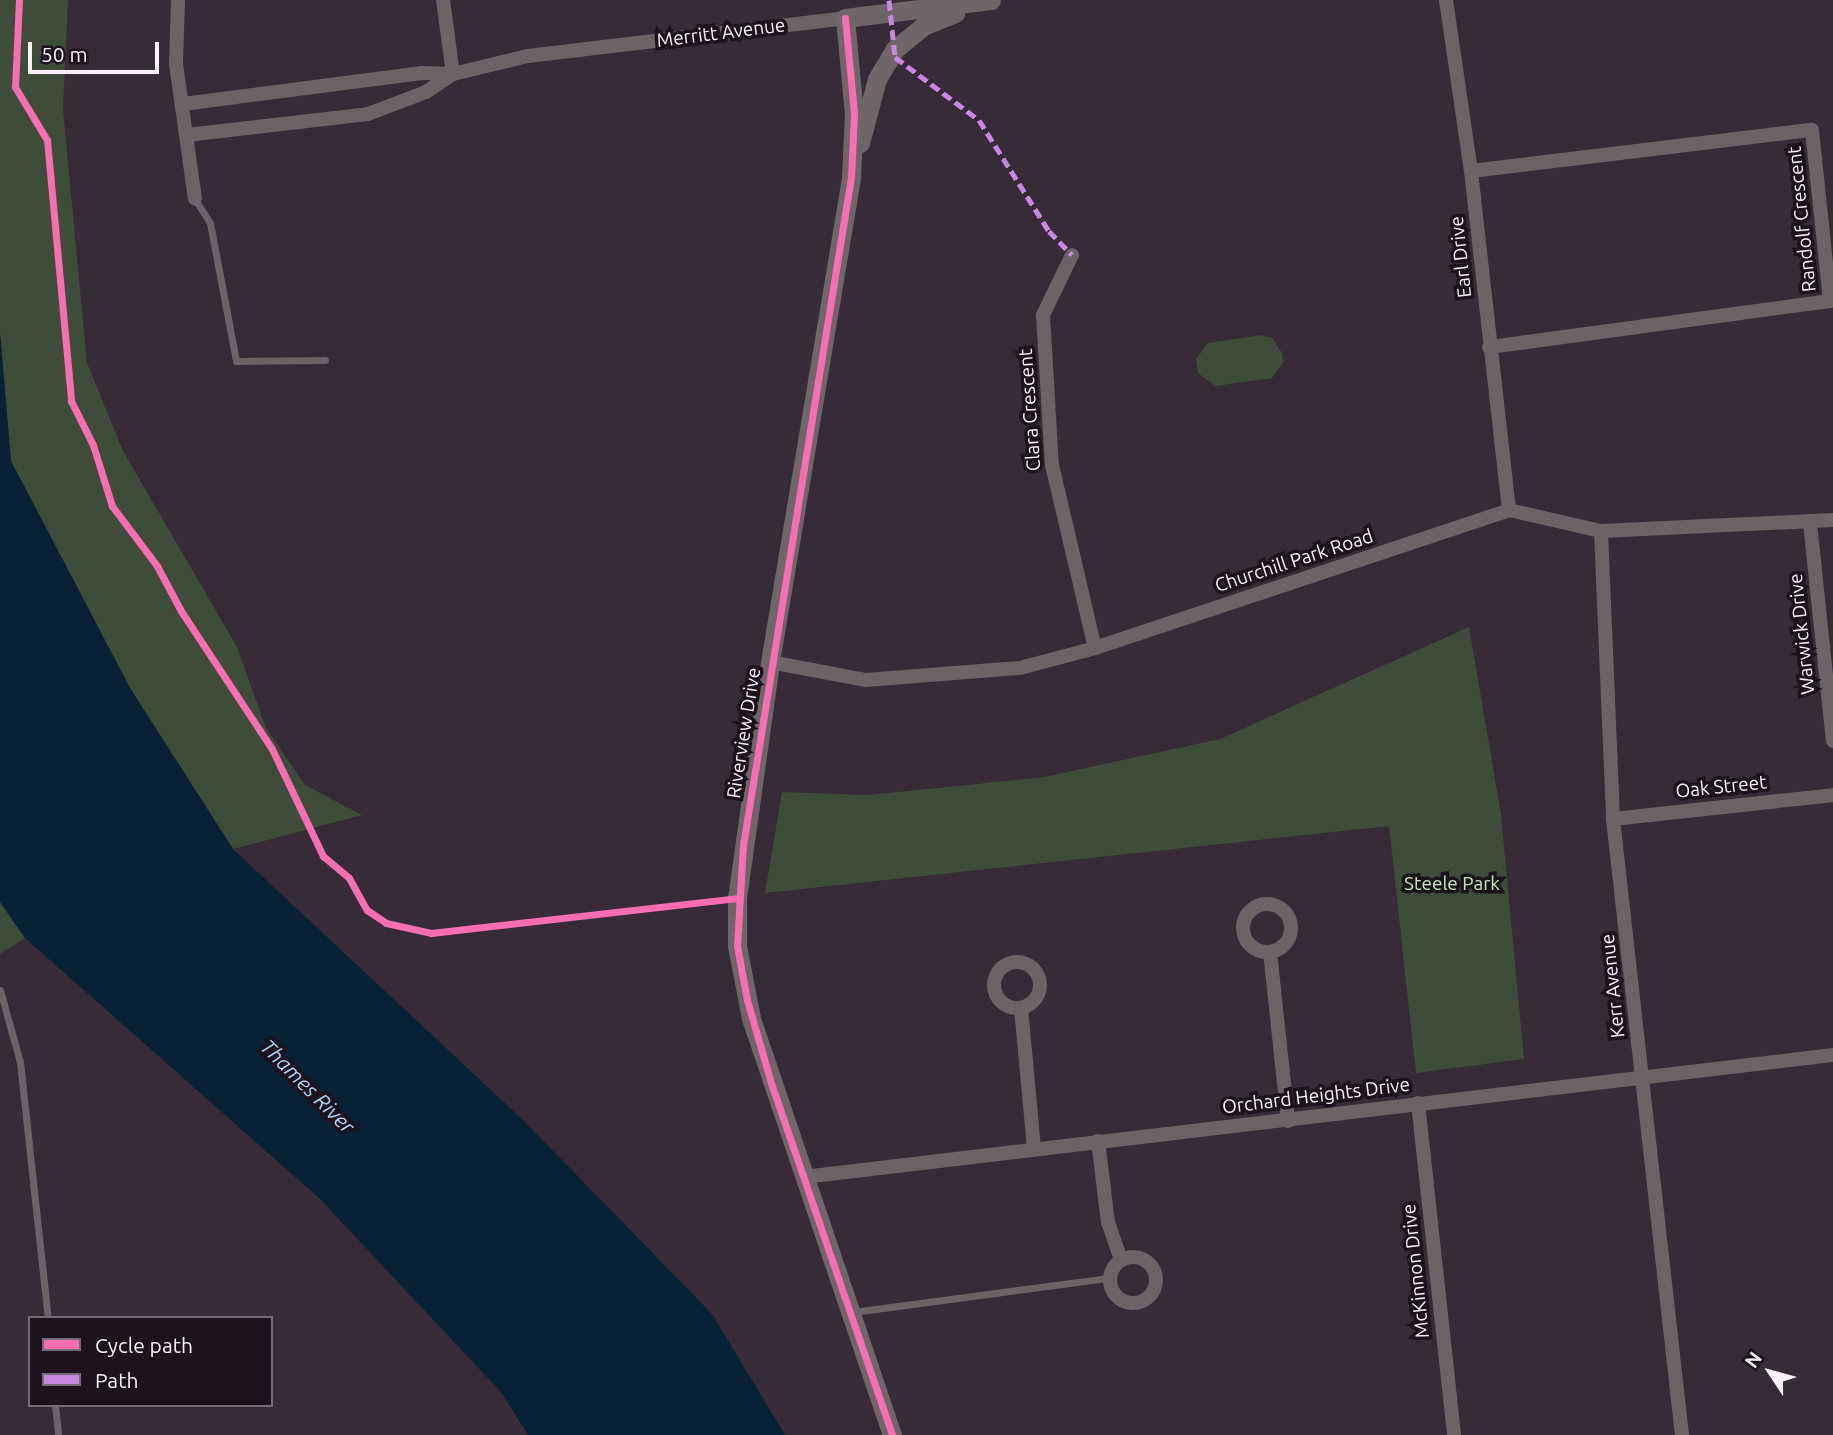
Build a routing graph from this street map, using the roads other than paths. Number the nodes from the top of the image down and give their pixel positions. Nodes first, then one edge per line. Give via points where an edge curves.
1 (178, 0) edge
2 (443, 0) edge
3 (990, 0) edge
4 (1446, 0) edge
5 (845, 19) junction
6 (453, 74) junction
7 (183, 104) junction
8 (187, 135) junction
9 (1471, 171) junction
10 (851, 177) junction
11 (195, 199) joint
12 (1072, 255) dead end
13 (1489, 347) junction
14 (325, 360) dead end
15 (1509, 510) junction
16 (1833, 520) edge
17 (1810, 523) junction
18 (1601, 531) junction
19 (1095, 648) junction
20 (770, 662) junction
21 (1833, 741) edge
22 (1833, 795) edge
23 (1613, 819) junction
24 (1270, 952) dead end
25 (0, 990) edge
26 (1021, 1008) dead end
27 (1833, 1055) edge
28 (1642, 1078) junction
29 (1418, 1103) junction
30 (1288, 1121) junction
31 (1098, 1141) junction
32 (1034, 1147) junction
33 (804, 1177) junction
34 (1121, 1260) junction
35 (1110, 1278) junction
36 (848, 1313) junction
37 (48, 1316) edge
38 (55, 1407) edge
39 (58, 1435) edge
40 (892, 1435) edge
41 (1454, 1435) edge
42 (1682, 1435) edge

1 - 7 street via 175,47
2 - 6 street
3 - 5 street, Merritt Avenue
3 - 10 street via 923,26 895,49 877,79
4 - 9 street, Earl Drive
5 - 6 street, Merritt Avenue via 528,56
5 - 10 street, Riverview Drive via 854,114
6 - 7 street, Merritt Avenue via 422,73
6 - 8 street, Merritt Avenue via 426,92 368,114
7 - 8 street
8 - 11 street
9 - 13 street, Earl Drive
9 - 13 street, Randolf Crescent via 1812,130 1830,301
10 - 20 street, Riverview Drive
11 - 14 lane via 210,223 236,361
12 - 19 street, Clara Crescent via 1043,315 1052,465
13 - 15 street, Earl Drive
15 - 18 street
15 - 19 street, Churchill Park Road
16 - 17 street
17 - 18 street
17 - 21 street, Warwick Drive
18 - 23 street, Kerr Avenue
19 - 20 street, Churchill Park Road via 1020,668 891,680 803,671
20 - 33 street, Riverview Drive via 738,881 737,946 751,1018
22 - 23 street, Oak Street
23 - 28 street, Kerr Avenue
24 - 30 street
25 - 37 lane via 20,1062
26 - 32 street
27 - 28 street, Orchard Heights Drive
28 - 29 street, Orchard Heights Drive
28 - 42 street, Kerr Avenue
29 - 30 street, Orchard Heights Drive
29 - 41 street, McKinnon Drive
30 - 31 street, Orchard Heights Drive
31 - 32 street, Orchard Heights Drive
31 - 34 street via 1108,1222
32 - 33 street, Orchard Heights Drive
33 - 36 street, Riverview Drive
34 - 35 street
34 - 35 street via 1137,1257 1151,1265 1156,1280 1150,1295 1137,1303 1123,1302 1112,1292
35 - 36 lane
36 - 40 street, Riverview Drive
38 - 39 lane

